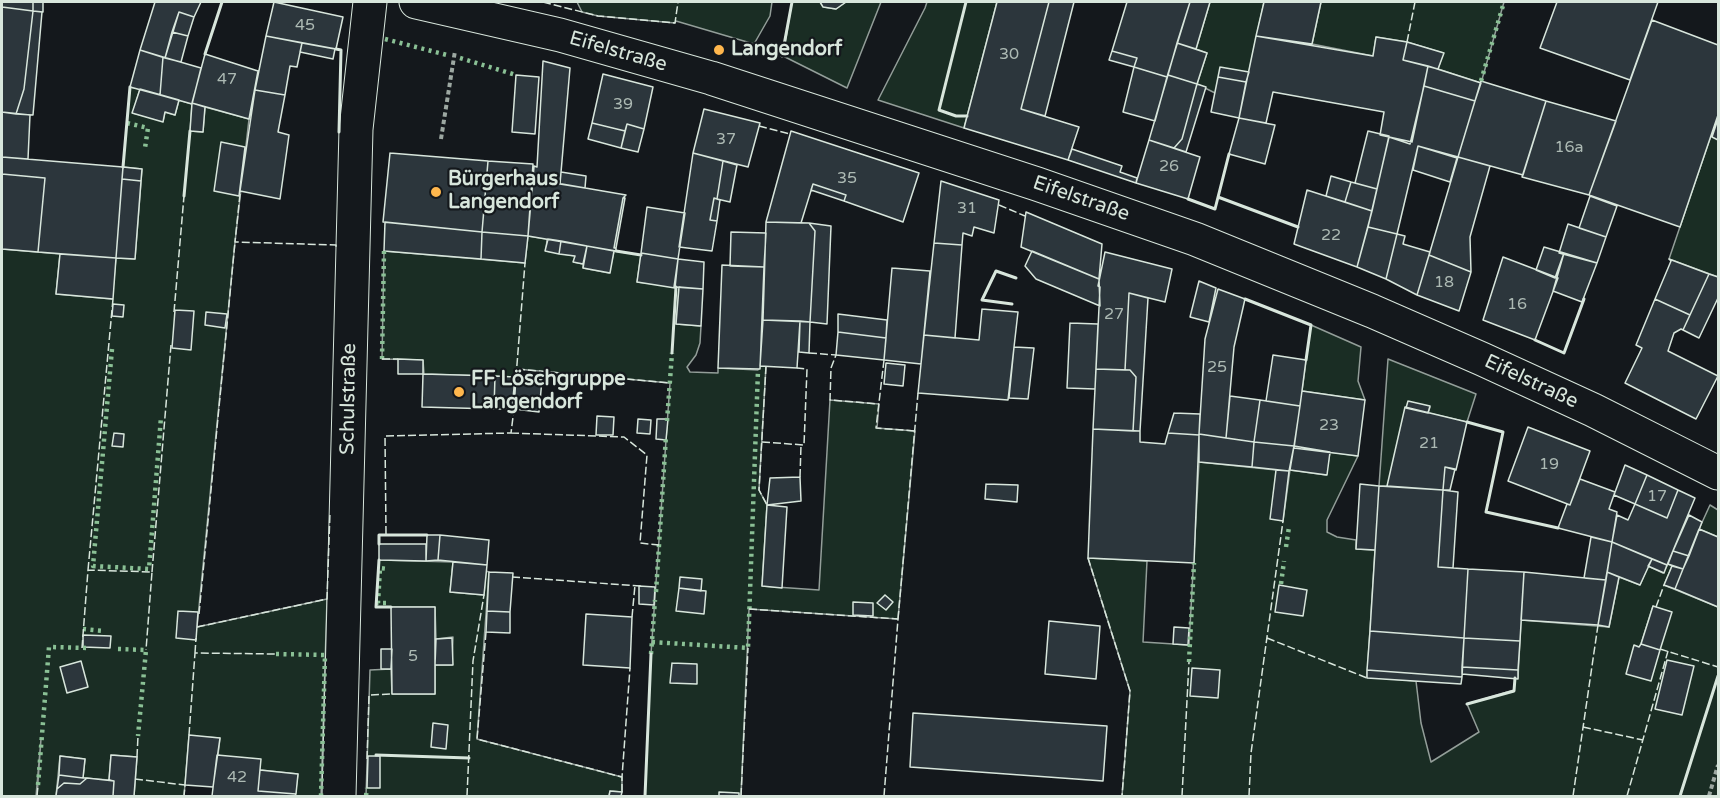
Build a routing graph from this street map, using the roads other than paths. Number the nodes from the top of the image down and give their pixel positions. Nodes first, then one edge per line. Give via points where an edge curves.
1 (370, 2) edge
2 (416, 2) edge
3 (1719, 473) edge
4 (339, 796) edge

1 - 4 main road, Schulstraße via 356,129
2 - 3 main road, Eifelstraße via 711,78 1185,235 1482,359

